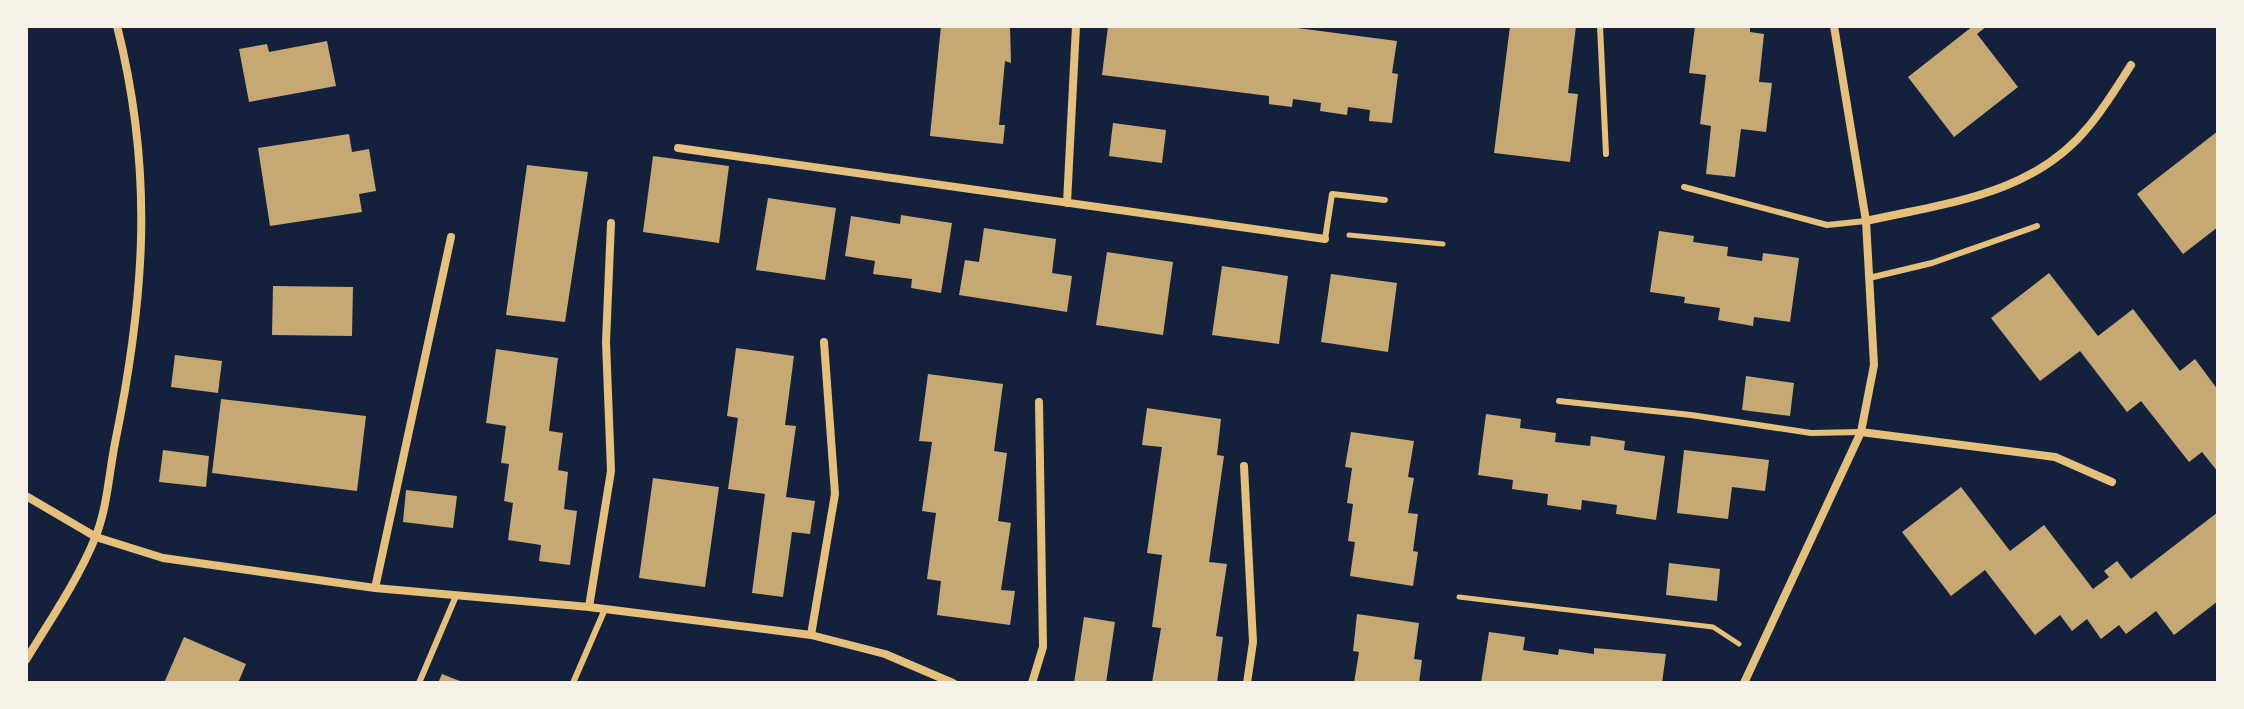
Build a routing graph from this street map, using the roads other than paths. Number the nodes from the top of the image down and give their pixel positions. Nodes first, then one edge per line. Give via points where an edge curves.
1 (117, 26) edge
2 (1076, 26) edge
3 (1600, 26) edge
4 (1834, 26) edge
5 (2131, 65) dead end
6 (678, 148) dead end
7 (1606, 154) dead end
8 (1684, 187) dead end
9 (1385, 200) dead end
10 (1067, 203) junction
11 (1866, 221) junction
12 (611, 223) dead end
13 (2037, 226) dead end
14 (451, 237) dead end
15 (1325, 239) joint
16 (1869, 278) junction
17 (824, 342) dead end
18 (1559, 401) dead end
19 (1039, 402) dead end
20 (1861, 432) junction
21 (1244, 466) dead end
22 (2112, 482) dead end
23 (26, 496) edge
24 (96, 537) junction
25 (375, 588) junction
26 (456, 596) junction
27 (589, 607) junction
28 (605, 609) junction
29 (811, 635) junction
30 (26, 660) edge
31 (419, 683) edge
32 (573, 683) edge
33 (953, 683) edge
34 (1032, 683) edge
35 (1247, 683) edge
36 (1744, 683) edge

1 - 24 street via 140,144 143,251 128,380
2 - 10 street
3 - 7 lane
4 - 11 street
5 - 11 street via 2088,128 2054,161 2023,180 1987,194
6 - 10 street
8 - 11 lane via 1827,225
9 - 15 lane via 1332,194
10 - 15 street
11 - 16 street
12 - 27 street via 606,342 611,471
13 - 16 lane via 1932,263
14 - 25 street
16 - 20 street via 1874,365
17 - 29 street via 835,494
18 - 20 lane via 1811,433
19 - 34 street via 1043,647
20 - 22 street via 2055,457
20 - 36 street
21 - 35 street via 1253,642
23 - 24 street
24 - 25 street via 163,558
24 - 30 street
25 - 26 street
26 - 27 street
26 - 31 lane
27 - 28 street
28 - 29 street
28 - 32 lane
29 - 33 street via 885,654

